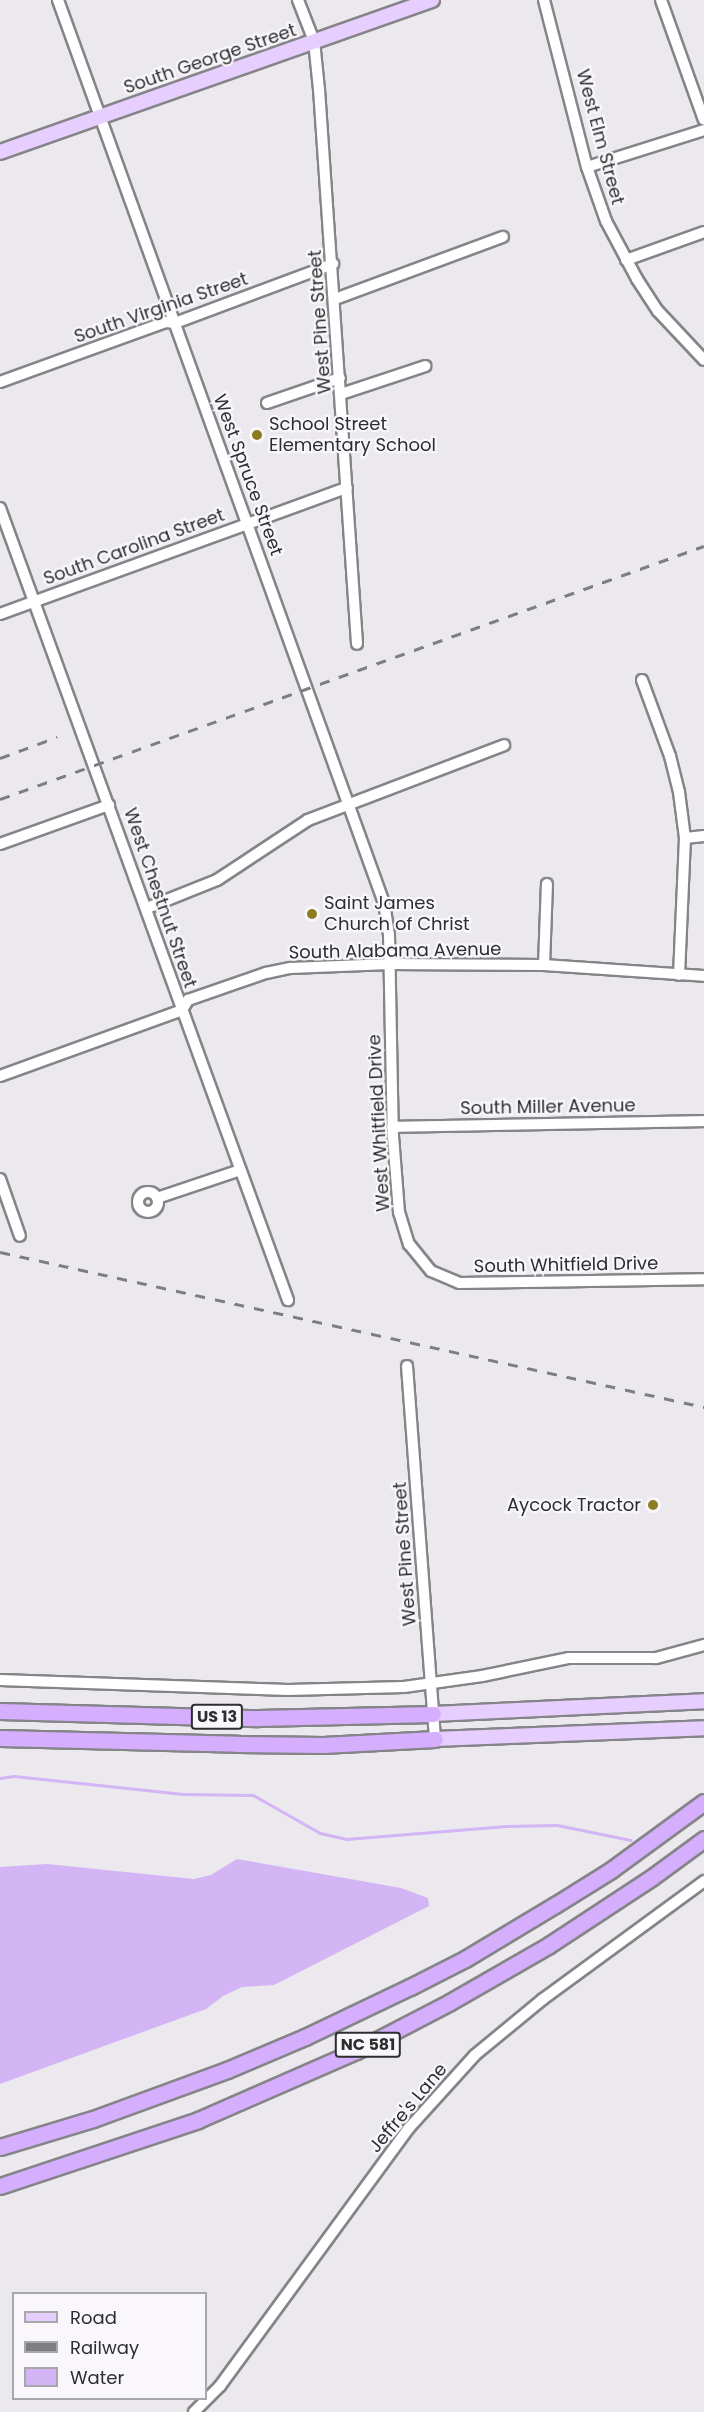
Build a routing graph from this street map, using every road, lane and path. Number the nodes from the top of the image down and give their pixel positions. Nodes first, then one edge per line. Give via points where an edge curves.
1 (58, 0) edge
2 (298, 0) edge
3 (432, 0) edge
4 (544, 0) edge
5 (661, 0) edge
6 (314, 42) junction
7 (101, 116) junction
8 (704, 120) edge
9 (704, 130) edge
10 (0, 152) edge
11 (587, 167) junction
12 (704, 232) edge
13 (504, 237) dead end
14 (626, 260) junction
15 (333, 264) junction
16 (335, 299) junction
17 (175, 323) junction
18 (704, 360) edge
19 (424, 366) dead end
20 (340, 378) junction
21 (0, 382) edge
22 (341, 394) junction
23 (267, 403) dead end
24 (347, 488) junction
25 (0, 508) edge
26 (247, 523) junction
27 (34, 602) junction
28 (0, 614) edge
29 (357, 644) dead end
30 (642, 680) dead end
31 (504, 745) dead end
32 (349, 803) junction
33 (109, 805) junction
34 (704, 836) edge
35 (685, 838) junction
36 (0, 844) edge
37 (547, 884) dead end
38 (147, 908) junction
39 (390, 964) junction
40 (544, 965) junction
41 (679, 975) junction
42 (704, 976) edge
43 (182, 1010) junction
44 (0, 1076) edge
45 (704, 1121) edge
46 (392, 1126) junction
47 (240, 1170) junction
48 (0, 1179) edge
49 (157, 1198) dead end
50 (20, 1236) dead end
51 (431, 1271) joint
52 (704, 1279) edge
53 (288, 1299) dead end
54 (408, 1366) dead end
55 (704, 1645) edge
56 (0, 1680) edge
57 (431, 1684) junction
58 (704, 1701) edge
59 (0, 1711) edge
60 (434, 1714) junction
61 (704, 1728) edge
62 (0, 1738) edge
63 (435, 1739) junction
64 (704, 1802) edge
65 (704, 1839) edge
66 (704, 1881) edge
67 (0, 2147) edge
68 (0, 2186) edge
69 (207, 2399) edge
70 (206, 2400) edge
71 (194, 2412) edge

1 - 7 street, West Spruce Street
2 - 6 street, West Pine Street
3 - 6 main road, South George Street
4 - 11 street, West Elm Street
5 - 8 street
6 - 7 main road, South George Street
6 - 15 street, West Pine Street
7 - 10 main road, South George Street
7 - 17 street, West Spruce Street
9 - 11 street
11 - 14 street, West Elm Street via 606,221
12 - 14 street
13 - 16 street
14 - 18 street, West Elm Street via 658,311
15 - 16 street, West Pine Street
15 - 17 street, South Virginia Street
16 - 20 street, West Pine Street
17 - 21 street, South Virginia Street via 166,322
17 - 26 street, West Spruce Street
19 - 22 street
20 - 22 street, West Pine Street
20 - 23 street
22 - 24 street, West Pine Street
24 - 26 street, South Carolina Street
24 - 29 street, West Pine Street
25 - 27 street, West Chestnut Street
26 - 27 street, South Carolina Street
26 - 32 street, West Spruce Street
27 - 28 street, South Carolina Street
27 - 33 street, West Chestnut Street
30 - 35 street via 670,756
31 - 32 street
32 - 38 street via 290,830 217,880
32 - 39 street, West Spruce Street via 384,903
33 - 36 street
33 - 38 street, West Chestnut Street
34 - 35 street
35 - 41 street
37 - 40 street
38 - 43 street, West Chestnut Street
39 - 40 street, South Alabama Avenue
39 - 43 street, South Alabama Avenue via 273,971 188,1000
39 - 46 street, West Whitfield Drive
40 - 41 street, South Alabama Avenue
41 - 42 street, South Alabama Avenue
43 - 44 street, South Alabama Avenue
43 - 47 street, West Chestnut Street
45 - 46 street, South Miller Avenue
46 - 51 street, West Whitfield Drive via 404,1234 414,1253
47 - 49 street
47 - 53 street, West Chestnut Street
48 - 50 street
51 - 52 street, South Whitfield Drive via 472,1284
54 - 57 street, West Pine Street
55 - 57 street via 656,1658 569,1658
56 - 57 street via 330,1690
57 - 60 street, West Pine Street
58 - 60 main road, US 13
59 - 60 highway, US 13 via 258,1718
60 - 63 street, West Pine Street
61 - 63 main road, US 13
62 - 63 highway, US 13 via 238,1744
64 - 67 highway, NC 581 via 565,1899 410,1987 226,2070 93,2119
65 - 68 highway, NC 581 via 549,1945 356,2051 198,2120
66 - 69 street, Jeffre's Lane via 543,1999 475,2055 410,2128
70 - 71 street, Jeffre's Lane

